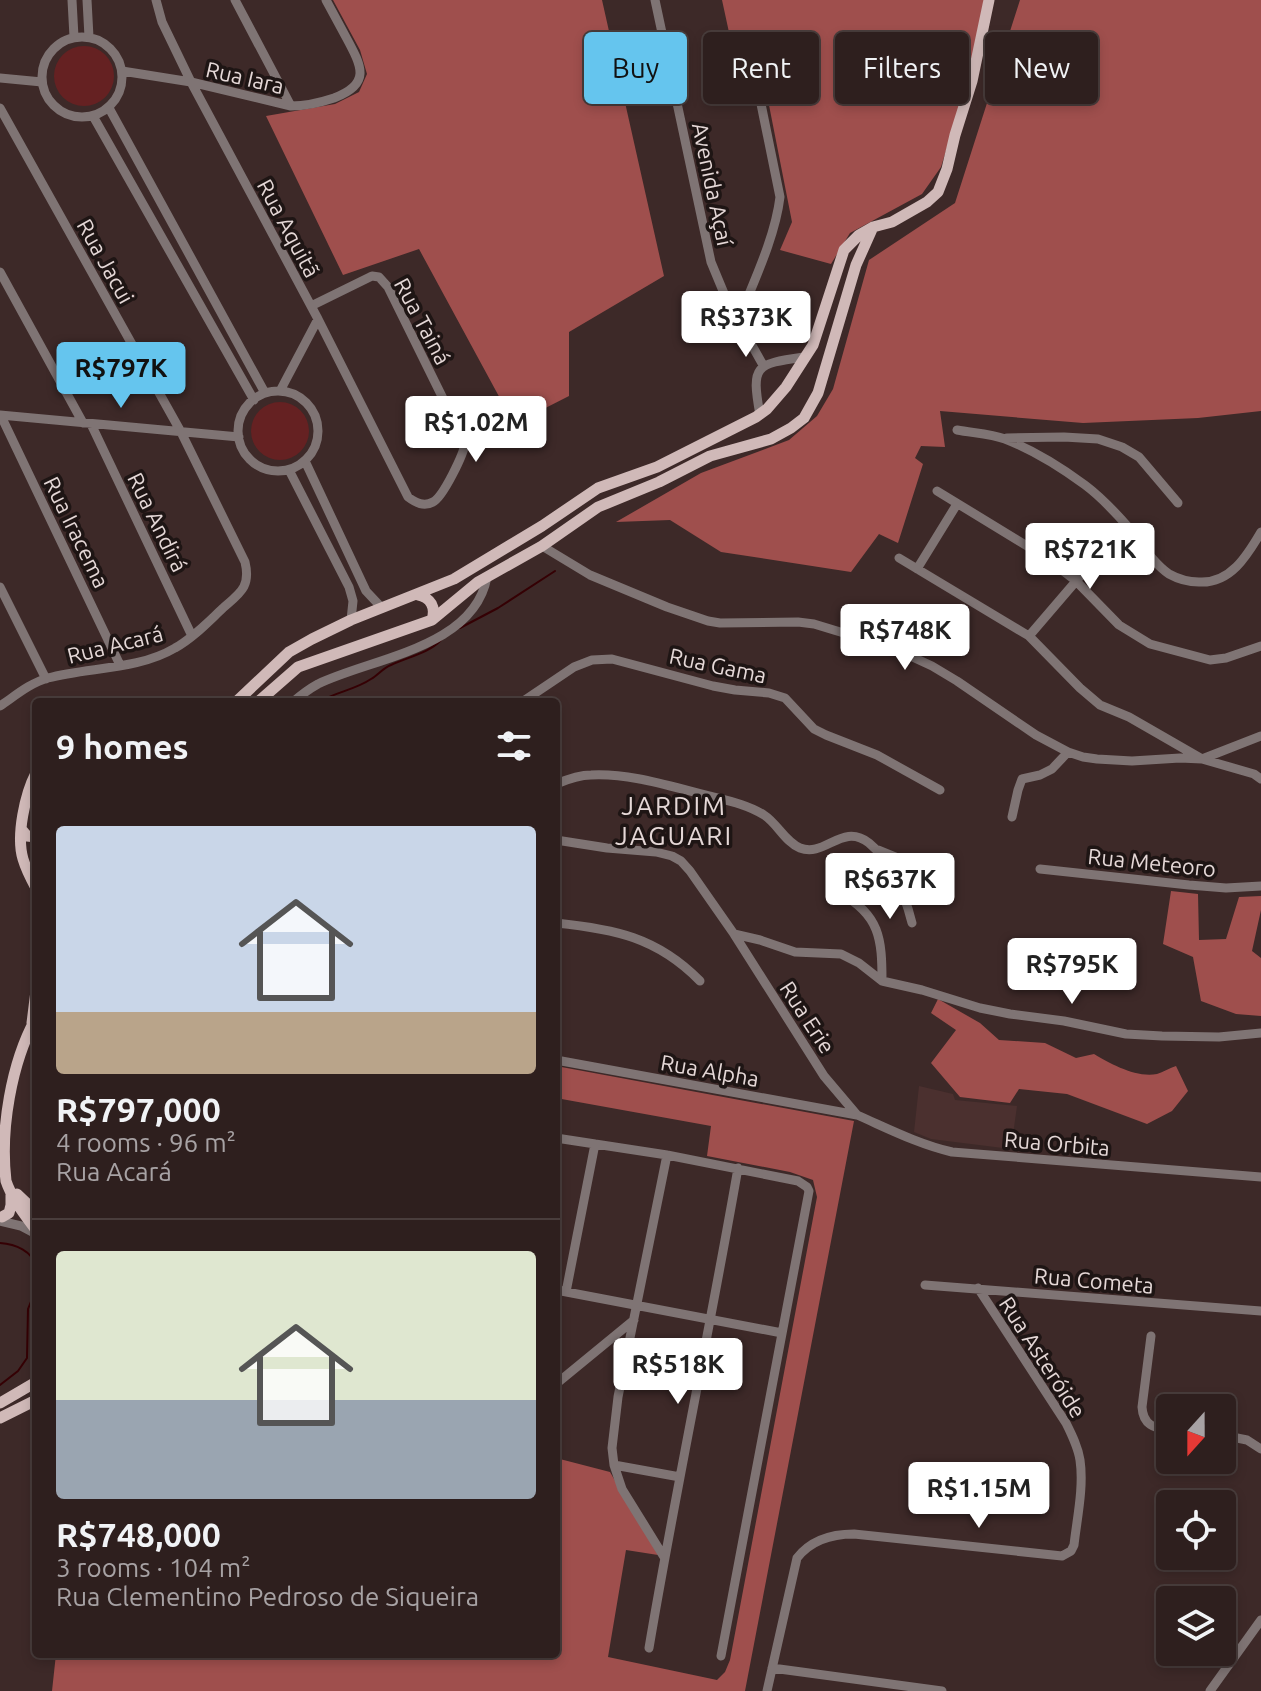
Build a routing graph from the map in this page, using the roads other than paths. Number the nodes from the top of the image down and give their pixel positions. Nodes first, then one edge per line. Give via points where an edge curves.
1 (72, 0) edge
2 (87, 0) edge
3 (156, 0) edge
4 (235, 0) edge
5 (326, 0) edge
6 (655, 0) edge
7 (989, 0) edge
8 (74, 37) junction
9 (89, 37) junction
10 (122, 71) junction
11 (0, 78) edge
12 (42, 82) junction
13 (191, 82) junction
14 (761, 104) edge
15 (291, 106) junction
16 (0, 108) edge
17 (109, 108) junction
18 (93, 116) junction
19 (873, 227) junction
20 (186, 249) junction
21 (172, 256) junction
22 (0, 272) edge
23 (311, 306) junction
24 (318, 319) junction
25 (738, 321) junction
26 (813, 345) junction
27 (804, 357) junction
28 (763, 365) junction
29 (280, 391) junction
30 (265, 393) junction
31 (818, 393) junction
32 (254, 400) junction
33 (760, 415) junction
34 (1, 416) edge
35 (87, 424) junction
36 (957, 430) dead end
37 (181, 432) junction
38 (239, 437) junction
39 (1003, 438) junction
40 (305, 461) junction
41 (289, 470) junction
42 (937, 491) dead end
43 (589, 493) junction
44 (1178, 503) dead end
45 (957, 504) junction
46 (598, 507) junction
47 (1125, 524) junction
48 (1261, 532) edge
49 (542, 546) junction
50 (899, 558) dead end
51 (917, 569) junction
52 (487, 577) junction
53 (1076, 581) junction
54 (0, 587) edge
55 (418, 595) junction
56 (382, 608) junction
57 (351, 620) junction
58 (432, 620) junction
59 (192, 636) junction
60 (1029, 636) junction
61 (312, 639) junction
62 (1261, 646) edge
63 (321, 658) junction
64 (120, 665) junction
65 (46, 679) junction
66 (240, 698) edge
67 (262, 698) edge
68 (297, 698) edge
69 (528, 698) edge
70 (0, 706) edge
71 (1261, 736) edge
72 (1068, 752) junction
73 (1202, 759) junction
74 (1261, 779) edge
75 (560, 782) edge
76 (32, 783) edge
77 (940, 790) dead end
78 (1012, 817) dead end
79 (22, 830) junction
80 (32, 837) edge
81 (560, 841) edge
82 (875, 849) junction
83 (923, 859) dead end
84 (1040, 869) dead end
85 (32, 879) edge
86 (1261, 886) edge
87 (840, 893) dead end
88 (912, 923) dead end
89 (560, 924) edge
90 (734, 934) junction
91 (700, 981) dead end
92 (882, 981) junction
93 (32, 1026) edge
94 (1261, 1033) edge
95 (560, 1061) edge
96 (857, 1115) junction
97 (560, 1139) edge
98 (595, 1144) junction
99 (667, 1155) junction
100 (738, 1168) junction
101 (1261, 1177) edge
102 (9, 1188) junction
103 (32, 1217) edge
104 (1, 1218) edge
105 (32, 1218) edge
106 (32, 1230) edge
107 (925, 1285) dead end
108 (978, 1288) junction
109 (561, 1291) edge
110 (637, 1306) junction
111 (1261, 1311) edge
112 (711, 1319) junction
113 (634, 1320) junction
114 (782, 1333) junction
115 (1151, 1336) dead end
116 (560, 1381) edge
117 (32, 1384) edge
118 (4, 1401) edge
119 (32, 1402) edge
120 (14, 1411) junction
121 (0, 1418) edge
122 (1156, 1428) edge
123 (1236, 1438) edge
124 (1261, 1449) edge
125 (614, 1465) junction
126 (680, 1477) junction
127 (664, 1557) junction
128 (1261, 1620) edge
129 (649, 1648) dead end
130 (721, 1656) dead end
131 (772, 1668) junction
132 (767, 1691) edge
133 (942, 1691) edge
134 (1210, 1691) edge

1 - 8 street
2 - 9 street
3 - 13 street, Rua Aquitã
4 - 15 street
5 - 15 street, Rua Iara via 359,61 358,82 333,98
6 - 25 street, Avenida Açaí via 711,262
7 - 19 main road via 972,81 938,192 892,222
8 - 9 street
8 - 12 street via 53,49
9 - 10 street via 111,48
10 - 13 street, Rua Iara
10 - 17 street via 118,97
11 - 12 street
12 - 18 street via 60,111
13 - 15 street, Rua Iara
13 - 23 street, Rua Aquitã
14 - 25 street via 779,207
16 - 37 street, Rua Jacui
17 - 18 street
17 - 20 street
18 - 21 street
19 - 26 main road via 844,250
19 - 31 main road via 856,265
20 - 21 street
20 - 30 street
21 - 32 street
22 - 35 street, Rua Andirá
23 - 24 street, Rua Aquitã
23 - 24 street, Rua Tainá via 372,276 388,287 465,443 432,503 408,497
24 - 29 street
25 - 28 street, Avenida Açaí
26 - 27 main road
26 - 31 main road via 824,356
27 - 28 street
27 - 33 main road
28 - 33 street via 755,382
29 - 30 street
29 - 40 street via 302,399 316,418 317,441
30 - 32 street
31 - 46 main road via 804,418 777,437 710,456
32 - 38 street via 241,416
33 - 43 main road via 657,467
34 - 35 street
34 - 64 street, Rua Iracema
35 - 37 street
35 - 59 street, Rua Andirá
36 - 39 street
37 - 38 street
37 - 59 street, Rua Acará via 247,573 241,592
38 - 41 street via 257,465
39 - 44 street via 1098,439 1122,447 1139,457
39 - 47 street via 1083,484
40 - 41 street
40 - 56 street via 366,591
41 - 57 street via 349,587
42 - 45 street
43 - 46 main road
43 - 55 main road via 454,579
45 - 51 street
45 - 53 street
46 - 49 main road
47 - 48 street via 1158,564 1194,582 1217,581 1229,574
47 - 53 street
49 - 52 main road
49 - 72 street via 590,575 708,621 814,624 893,648 932,666
50 - 51 street
51 - 60 street
52 - 58 main road
52 - 68 street via 484,592 448,632 318,684
53 - 60 street
53 - 62 street via 1119,625 1150,644 1210,660
54 - 65 street
55 - 56 main road
55 - 58 main road via 431,602
56 - 57 main road
57 - 61 main road
58 - 63 main road
59 - 64 street, Rua Acará via 163,655
60 - 73 street via 1100,705
61 - 63 main road via 312,652
61 - 66 main road via 289,652
63 - 67 main road via 294,670
64 - 65 street, Rua Acará
65 - 70 street, Rua Acará
69 - 77 street, Rua Gama via 574,667 612,659 713,686 769,693 785,698 814,729 877,755
71 - 73 street
72 - 73 street via 1132,761
72 - 78 street via 1052,769 1022,779
73 - 74 street
75 - 82 street via 588,775 626,776 749,808 804,849 850,836
76 - 79 main road
79 - 80 main road
79 - 85 main road via 22,858
81 - 90 street, Rua Erie via 672,856 690,871
82 - 83 street via 906,862
82 - 88 street via 897,881
84 - 86 street, Rua Meteoro via 1226,888
87 - 92 street via 854,900 880,937
89 - 91 street via 634,936
90 - 92 street via 795,952 841,954
90 - 96 street, Rua Erie via 817,1065
92 - 94 street via 980,1008 1126,1034
93 - 102 main road via 14,1065 4,1109 0,1140
95 - 96 street, Rua Alpha
96 - 101 street, Rua Orbita via 952,1152
97 - 98 street
98 - 99 street
98 - 109 street
99 - 100 street
99 - 110 street
100 - 112 street
100 - 114 street via 798,1181 809,1191
102 - 103 main road
102 - 104 main road via 9,1213
104 - 105 street
104 - 106 street
107 - 108 street, Rua Cometa
108 - 111 street, Rua Cometa
108 - 131 street, Rua Asteróide via 1074,1439 1081,1472 1071,1551 1062,1556 854,1534 827,1537 797,1558
109 - 110 street
110 - 112 street
110 - 113 street
112 - 114 street
112 - 126 street
113 - 116 street
113 - 125 street via 618,1397
114 - 130 street
115 - 122 street via 1142,1416
117 - 118 main road
118 - 120 main road
119 - 120 main road
120 - 121 main road
123 - 124 street
125 - 126 street
125 - 127 street via 622,1489
126 - 127 street
127 - 129 street
128 - 134 street
131 - 132 street, Rua Asteróide
131 - 133 street

